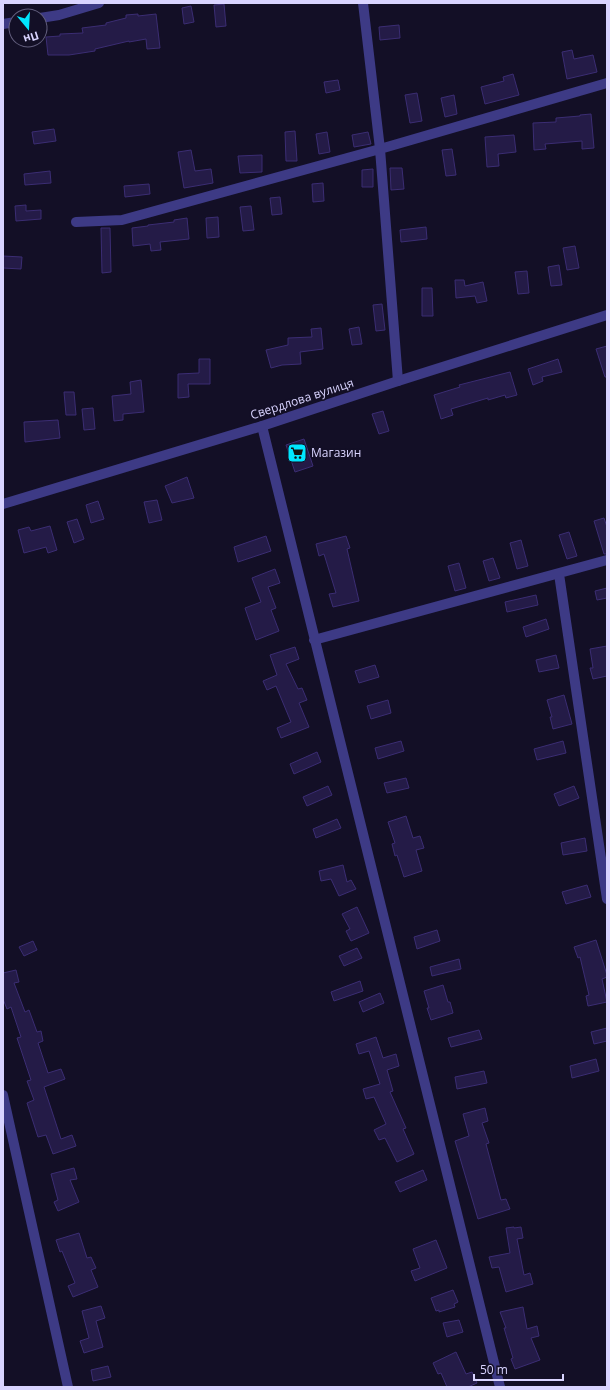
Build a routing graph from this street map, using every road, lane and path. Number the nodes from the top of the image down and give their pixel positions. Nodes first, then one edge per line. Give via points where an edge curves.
1 (99, 3) edge
2 (363, 3) edge
3 (48, 17) edge
4 (607, 83) edge
5 (380, 149) junction
6 (76, 222) dead end
7 (607, 315) edge
8 (398, 381) junction
9 (262, 426) junction
10 (3, 504) edge
11 (607, 560) edge
12 (559, 574) junction
13 (314, 640) junction
14 (607, 899) edge
15 (3, 1095) edge
16 (68, 1387) edge
17 (500, 1387) edge

1 - 3 street
2 - 5 street
4 - 5 street
5 - 6 street via 122,220
5 - 8 street
7 - 8 street, Свердлова вулиця
8 - 9 street, Свердлова вулиця
9 - 10 street, Свердлова вулиця
9 - 13 street
11 - 12 street
12 - 13 street
12 - 14 street
13 - 17 street
15 - 16 street

